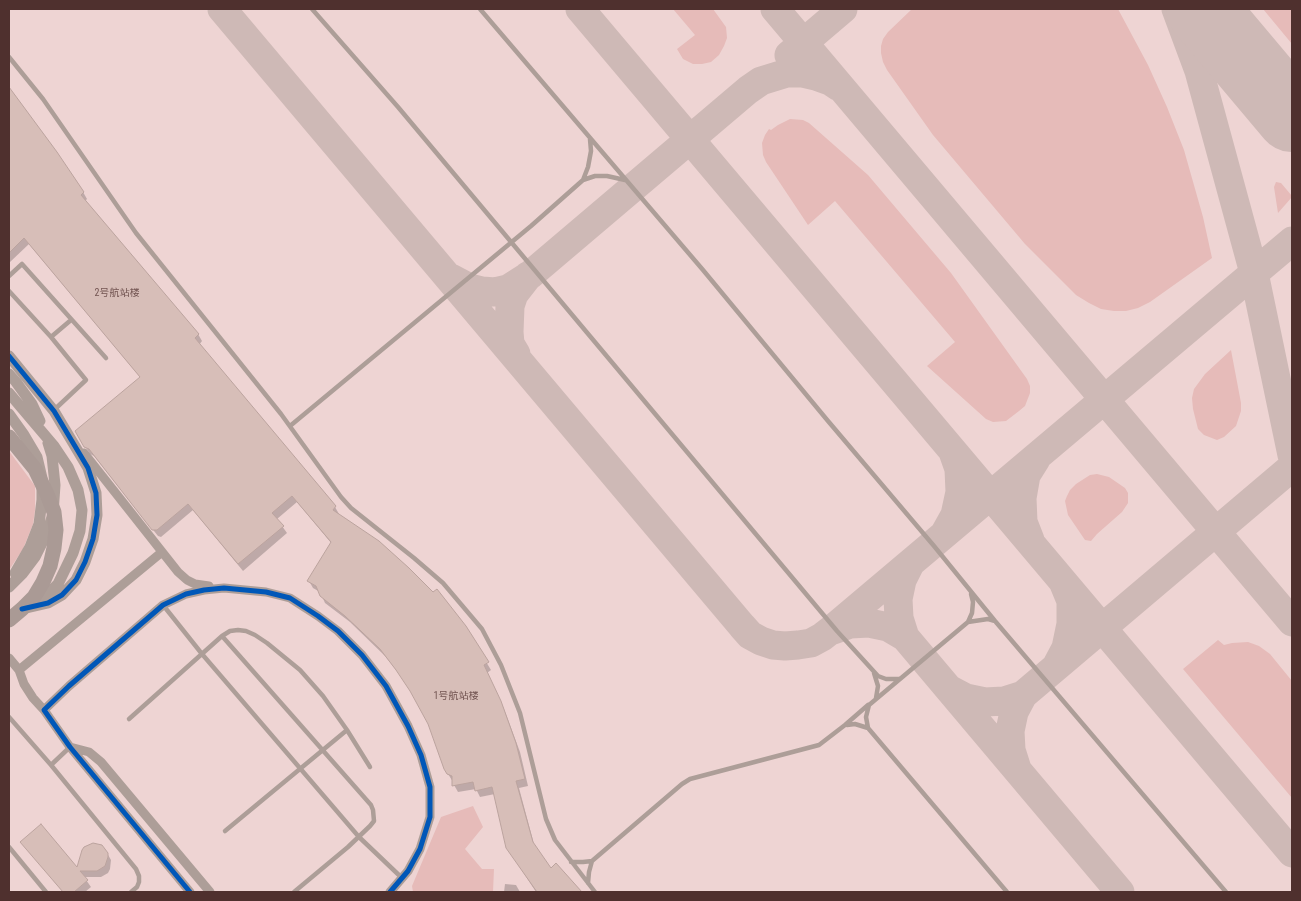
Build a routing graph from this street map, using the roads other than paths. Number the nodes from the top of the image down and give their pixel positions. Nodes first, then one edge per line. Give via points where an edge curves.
1 (312, 9) edge
2 (480, 9) edge
3 (9, 57) edge
4 (590, 137) junction
5 (583, 180) junction
6 (626, 181) junction
7 (511, 242) junction
8 (9, 276) edge
9 (9, 291) edge
10 (71, 320) junction
11 (51, 337) junction
12 (9, 356) edge
13 (106, 358) dead end
14 (9, 374) edge
15 (9, 392) edge
16 (54, 411) junction
17 (9, 414) edge
18 (290, 426) junction
19 (67, 431) junction
20 (9, 437) edge
21 (162, 552) junction
22 (9, 583) edge
23 (9, 587) edge
24 (224, 588) junction
25 (970, 590) junction
26 (163, 605) junction
27 (22, 609) junction
28 (9, 620) edge
29 (995, 621) junction
30 (968, 622) junction
31 (222, 636) junction
32 (202, 654) junction
33 (9, 658) edge
34 (18, 670) junction
35 (873, 672) junction
36 (899, 679) junction
37 (876, 698) junction
38 (869, 704) junction
39 (44, 710) junction
40 (9, 717) edge
41 (129, 719) dead end
42 (845, 725) junction
43 (868, 728) junction
44 (347, 730) junction
45 (70, 747) junction
46 (322, 750) junction
47 (50, 765) junction
48 (370, 767) dead end
49 (300, 768) junction
50 (225, 831) dead end
51 (359, 837) junction
52 (9, 847) edge
53 (592, 861) junction
54 (572, 862) junction
55 (402, 878) junction
56 (588, 883) junction
57 (46, 892) edge
58 (131, 892) edge
59 (190, 892) edge
60 (210, 892) edge
61 (294, 892) edge
62 (390, 892) edge
63 (595, 892) edge
64 (1007, 892) edge
65 (1226, 892) edge

1 - 7 lane
2 - 4 lane
3 - 18 lane via 43,99 136,233
4 - 5 lane via 591,151
4 - 6 lane
5 - 6 lane via 607,176
5 - 7 lane
6 - 25 lane
7 - 18 lane
7 - 35 lane
8 - 10 lane via 22,264
9 - 11 lane
10 - 11 lane
10 - 13 lane
11 - 16 lane via 86,380
12 - 16 street
14 - 23 street via 32,404 43,429 52,456 55,485 53,514 47,534 35,557
15 - 27 street via 68,467 82,510 73,553 58,584 46,596
16 - 19 street
17 - 22 street via 37,457 42,478 42,500 39,524 30,547
18 - 54 lane via 351,508 443,583 482,629 502,665 520,713 546,819 555,840
19 - 21 street
19 - 27 street via 88,468 96,493 93,539 76,580 62,595 48,603
20 - 27 highway via 35,469 54,512 56,530 50,566 34,597
21 - 24 street via 186,580
21 - 34 street
24 - 26 street via 186,594
24 - 55 street via 290,598 338,630 386,686 411,733 430,787 430,817 420,848
25 - 29 lane
25 - 30 lane via 973,602
26 - 32 lane
26 - 39 street
27 - 28 highway
29 - 30 lane
29 - 65 lane
30 - 36 lane
31 - 32 lane
31 - 44 lane via 238,630 246,631 267,643 300,670
31 - 46 lane
32 - 41 lane
32 - 49 lane
33 - 34 street
34 - 39 street via 24,684
35 - 36 lane via 886,679
35 - 37 lane via 878,686
36 - 37 lane
37 - 38 lane
38 - 42 lane
38 - 43 lane
39 - 45 street
40 - 47 lane
42 - 43 lane
42 - 53 lane via 819,745 690,779
43 - 64 lane
44 - 46 lane
44 - 48 lane
45 - 47 lane
45 - 59 street
45 - 60 street via 89,752 101,762
46 - 49 lane
46 - 51 lane via 371,805 374,821
47 - 58 lane via 136,869 139,882
49 - 50 lane
49 - 51 lane
51 - 55 lane
51 - 61 lane
52 - 57 lane
53 - 54 lane
53 - 56 lane
54 - 56 lane
55 - 62 street
56 - 63 lane

